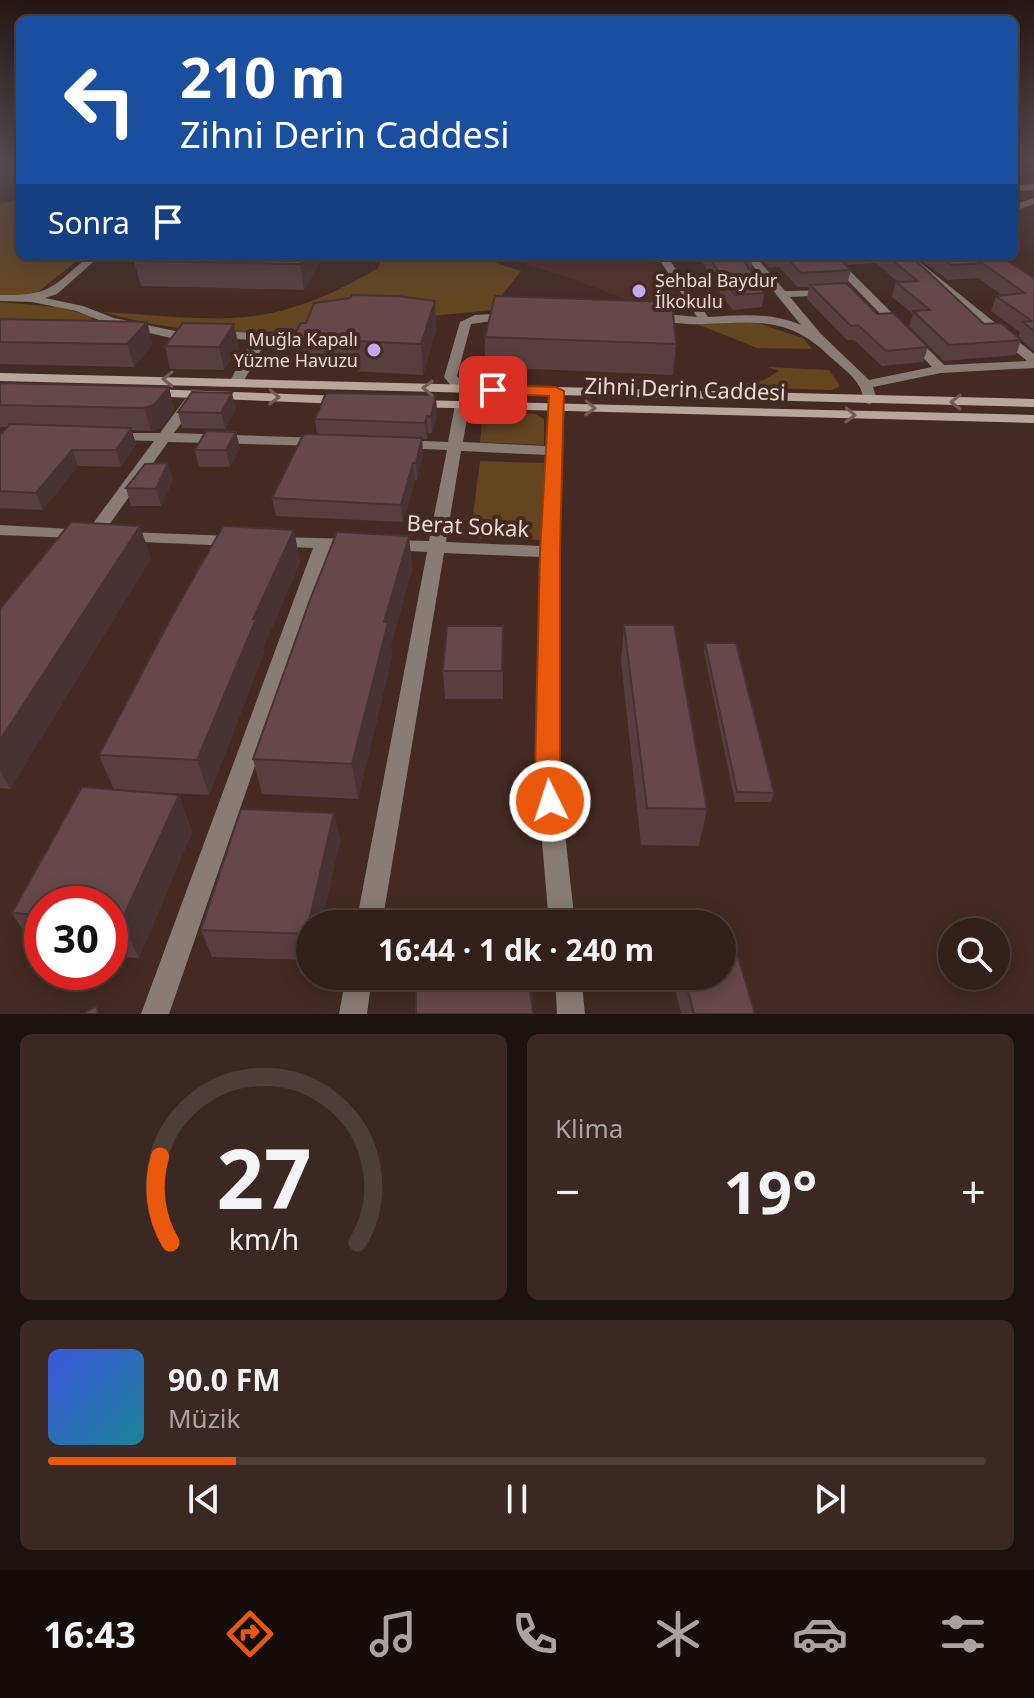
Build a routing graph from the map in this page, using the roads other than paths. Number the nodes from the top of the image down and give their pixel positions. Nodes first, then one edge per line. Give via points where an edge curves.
1 (90, 260) edge
2 (665, 260) edge
3 (754, 260) edge
4 (833, 260) edge
5 (911, 260) edge
6 (863, 290) junction
7 (784, 294) junction
8 (0, 298) edge
9 (32, 299) junction
10 (646, 311) edge
11 (522, 316) edge
12 (703, 318) junction
13 (817, 337) junction
14 (1034, 362) edge
15 (941, 369) junction
16 (0, 377) edge
17 (237, 381) junction
18 (866, 385) junction
19 (0, 390) edge
20 (196, 394) junction
21 (461, 397) junction
22 (556, 399) junction
23 (870, 400) junction
24 (384, 402) edge
25 (399, 403) edge
26 (1034, 403) edge
27 (879, 416) junction
28 (1034, 419) edge
29 (104, 436) edge
30 (163, 438) junction
31 (333, 442) edge
32 (379, 444) edge
33 (456, 446) junction
34 (553, 451) junction
35 (0, 530) edge
36 (88, 535) junction
37 (323, 544) junction
38 (435, 546) junction
39 (550, 552) junction
40 (64, 557) edge
41 (371, 910) edge
42 (561, 910) edge
43 (357, 990) edge
44 (569, 990) edge
45 (155, 1014) edge
46 (353, 1014) edge
47 (571, 1014) edge

1 - 9 street via 53,292
2 - 12 street
3 - 7 street
4 - 6 street
5 - 14 street
6 - 7 street
6 - 15 street
7 - 13 street
8 - 9 street
9 - 17 street via 175,335 257,337 259,343
10 - 12 street via 667,321
11 - 21 street via 466,322 450,377
12 - 13 street via 777,320
13 - 18 street
14 - 15 street
15 - 18 street
17 -> 16 main road, Zihni Derin Caddesi
21 -> 17 main road, Zihni Derin Caddesi
18 - 23 street
19 - 20 main road
20 -> 24 main road
20 - 30 street
21 - 22 main road, Zihni Derin Caddesi
21 - 25 main road, Zihni Derin Caddesi
21 - 33 street
22 - 23 main road, Zihni Derin Caddesi
22 -> 27 main road, Zihni Derin Caddesi
22 - 34 street
26 -> 23 main road, Zihni Derin Caddesi
23 - 27 main road
27 - 28 main road, Zihni Derin Caddesi
29 - 30 street
30 - 31 street
30 - 36 street
32 - 33 street
33 - 34 street
33 - 38 street
34 - 39 street
35 - 36 street, Berat Sokak
36 - 37 street, Berat Sokak
36 - 40 street
37 - 38 street, Berat Sokak
37 - 45 street
38 - 39 street, Berat Sokak
38 - 41 street
39 - 42 street via 547,770
43 - 46 street
44 - 47 street

